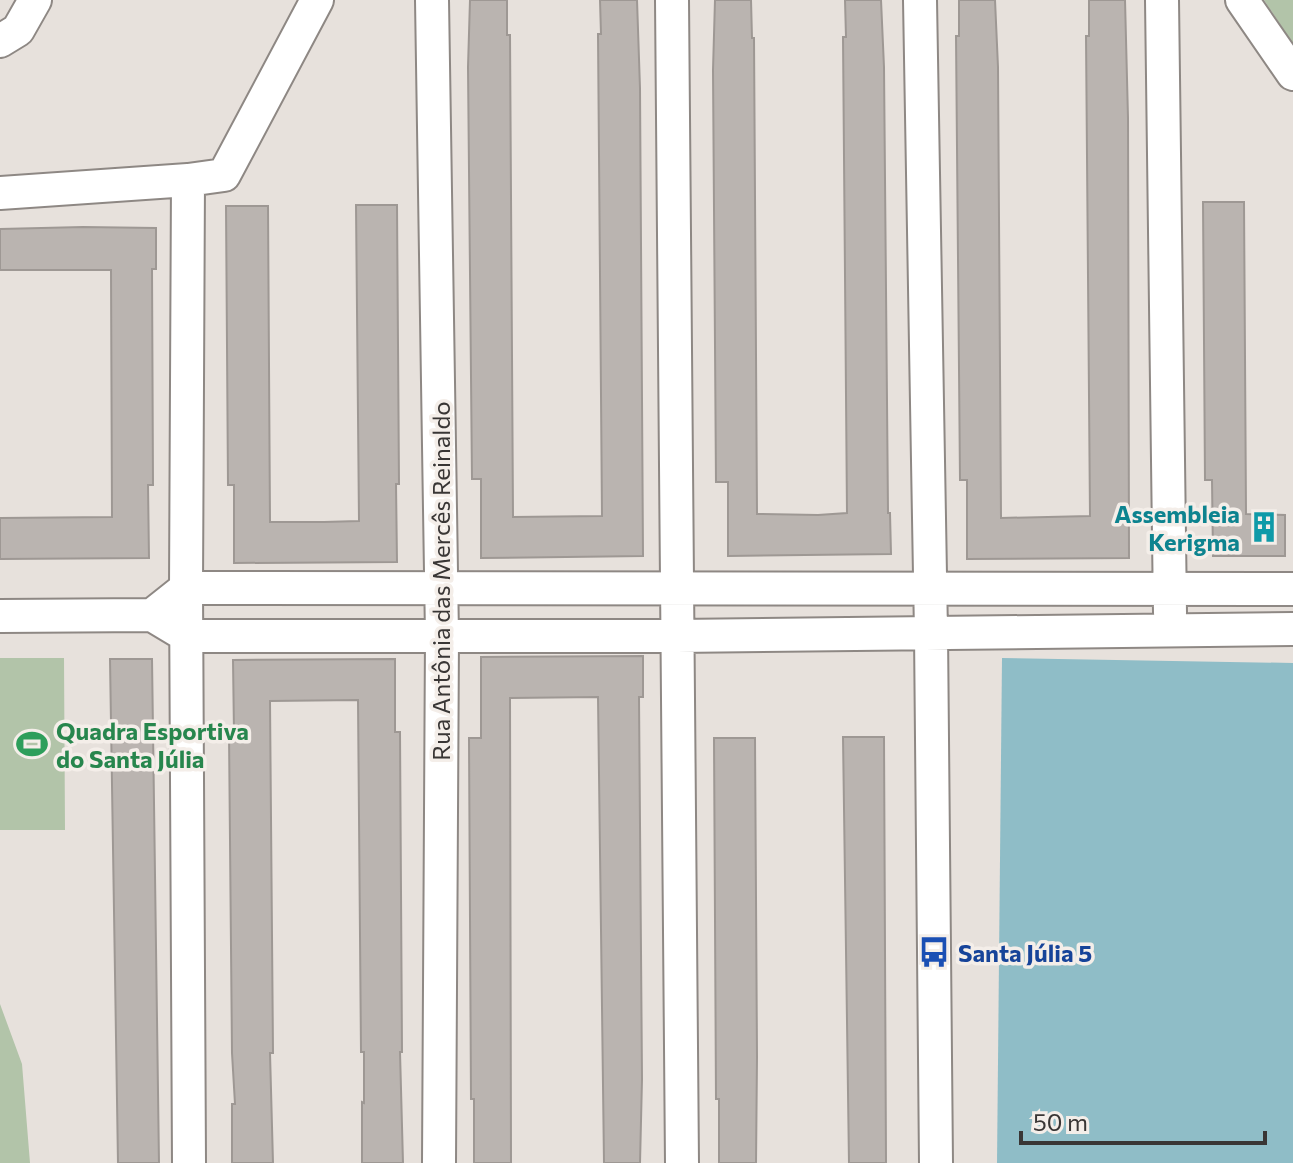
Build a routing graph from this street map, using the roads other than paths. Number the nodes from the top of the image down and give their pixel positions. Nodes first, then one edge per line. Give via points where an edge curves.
1 (35, 0) edge
2 (317, 0) edge
3 (432, 0) edge
4 (672, 0) edge
5 (920, 0) edge
6 (1162, 0) edge
7 (1242, 0) edge
8 (0, 41) edge
9 (1293, 74) edge
10 (188, 180) junction
11 (0, 193) edge
12 (678, 587) junction
13 (186, 588) junction
14 (442, 588) junction
15 (929, 589) junction
16 (1293, 589) edge
17 (1170, 591) junction
18 (152, 615) junction
19 (0, 616) edge
20 (1169, 629) junction
21 (1293, 629) edge
22 (931, 633) junction
23 (187, 636) junction
24 (442, 636) junction
25 (677, 636) junction
26 (189, 1163) edge
27 (439, 1163) edge
28 (682, 1163) edge
29 (936, 1163) edge

1 - 8 street via 18,30
2 - 10 street via 224,175
3 - 14 street, Rua Antônia das Mercês Reinaldo
4 - 12 street
5 - 15 street
6 - 17 street
7 - 9 street
10 - 11 street
10 - 13 street
12 - 14 street
12 - 15 street
12 - 25 street
13 - 14 street
13 - 18 street
13 - 23 street
14 - 24 street, Rua Antônia das Mercês Reinaldo
15 - 17 street
15 - 22 street
16 - 17 street
17 - 20 street
18 - 19 street
18 - 23 street
20 - 21 street
20 - 22 street
22 - 25 street
22 - 29 street
23 - 24 street
23 - 26 street
24 - 25 street
24 - 27 street, Rua Antônia das Mercês Reinaldo
25 - 28 street

